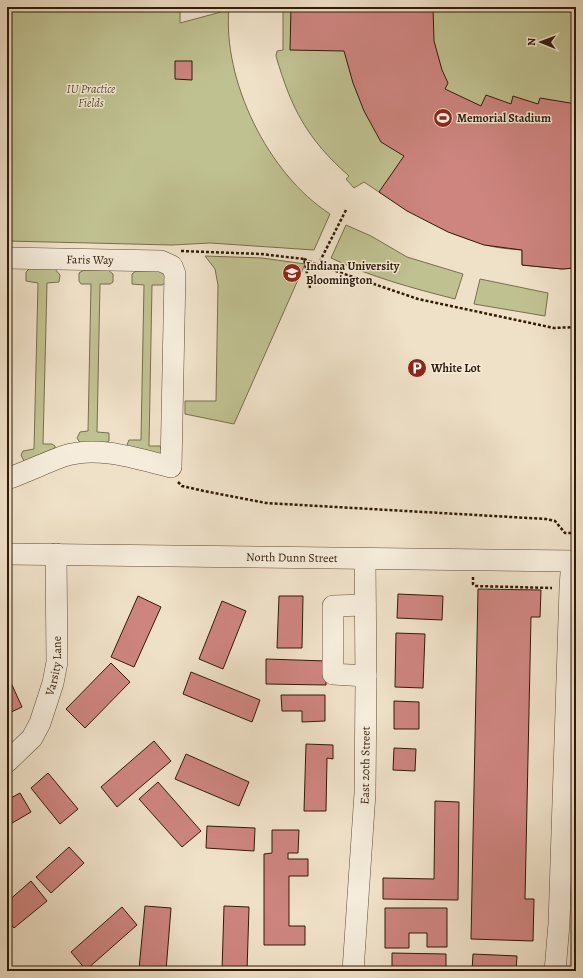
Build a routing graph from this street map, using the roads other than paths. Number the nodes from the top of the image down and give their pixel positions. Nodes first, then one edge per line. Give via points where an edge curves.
1 (7, 258) edge
2 (7, 479) edge
3 (7, 554) edge
4 (56, 554) junction
5 (365, 559) junction
6 (576, 562) edge
7 (365, 605) junction
8 (366, 676) junction
9 (7, 762) edge
10 (568, 826) edge
11 (353, 971) edge
12 (555, 971) edge

1 - 2 street, Faris Way via 161,261 172,266 175,274 171,467 119,455 91,452 66,456
3 - 4 street, North Dunn Street
4 - 5 street, North Dunn Street
4 - 9 street, Varsity Lane via 58,649 54,683 32,738
5 - 6 street, North Dunn Street
5 - 7 street, East 20th Street
6 - 10 street via 571,573
7 - 8 street, East 20th Street
7 - 8 street via 333,606 333,674
8 - 11 street, East 20th Street via 364,793
10 - 12 street

